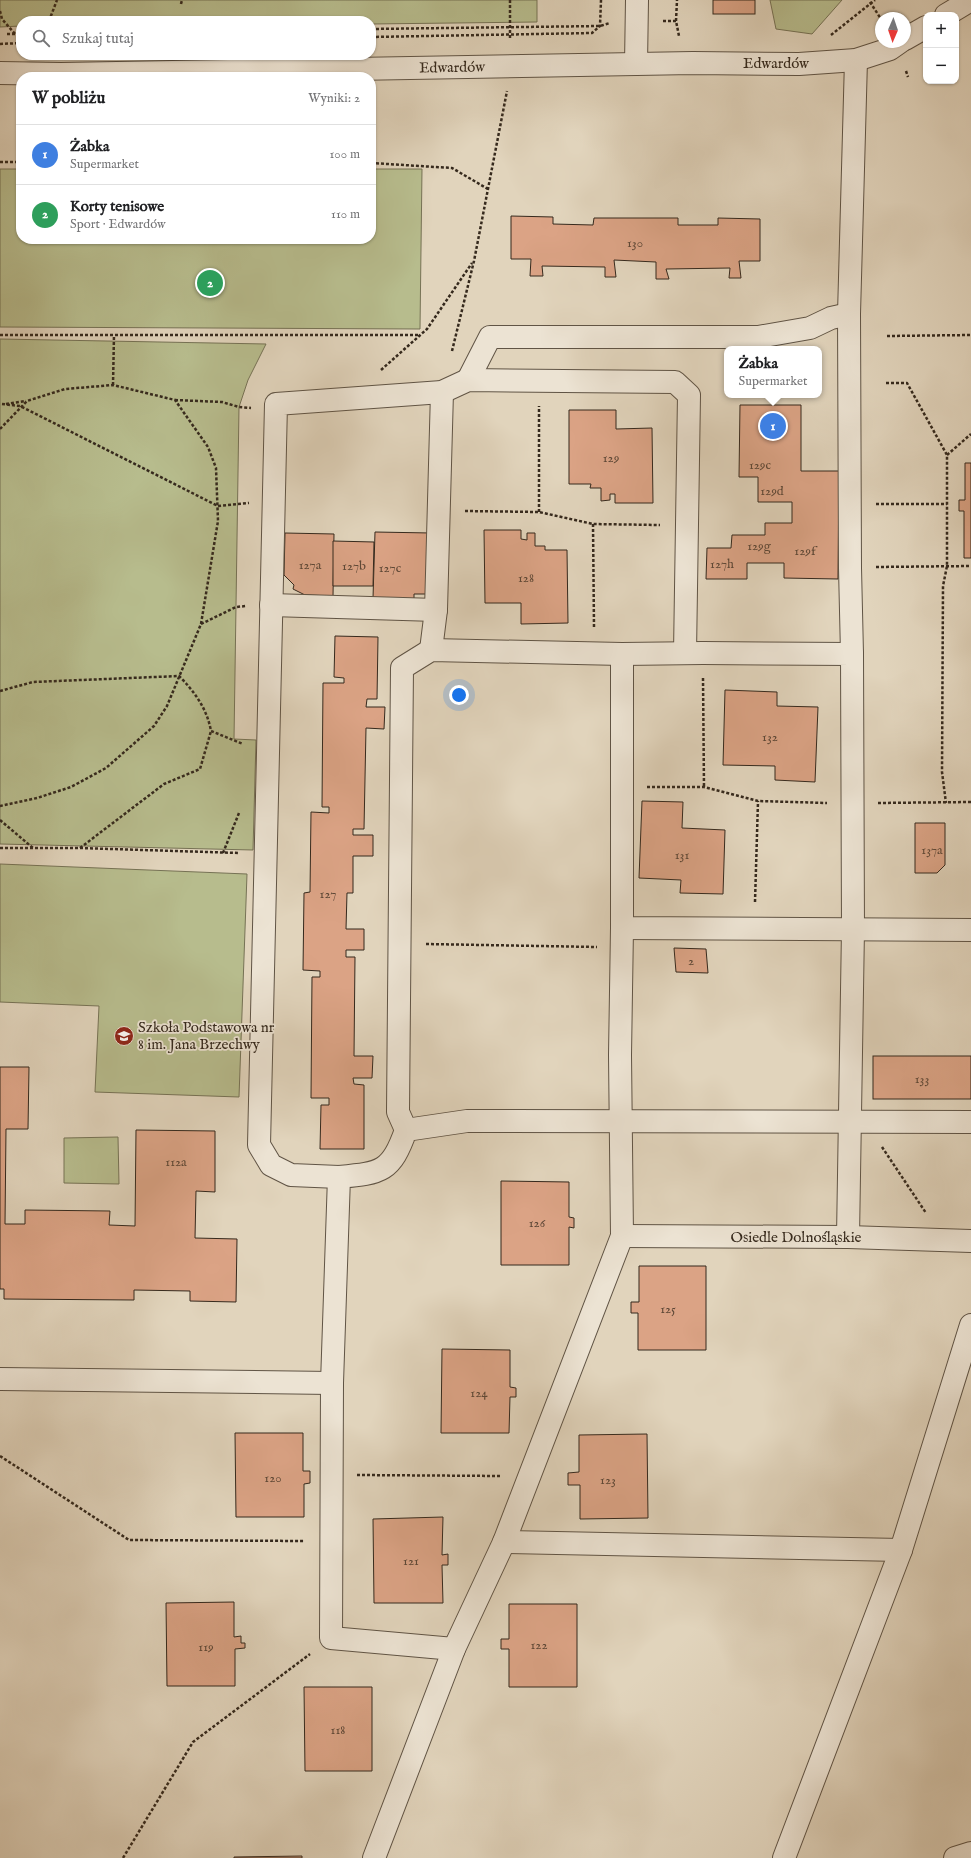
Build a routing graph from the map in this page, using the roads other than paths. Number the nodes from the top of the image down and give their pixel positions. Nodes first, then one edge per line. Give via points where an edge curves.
1 (637, 0) edge
2 (971, 0) edge
3 (951, 12) edge
4 (923, 29) edge
5 (911, 36) edge
6 (889, 48) edge
7 (856, 60) junction
8 (636, 64) junction
9 (175, 72) edge
10 (0, 73) edge
11 (16, 73) edge
12 (849, 314) junction
13 (468, 380) junction
14 (442, 392) junction
15 (271, 605) junction
16 (436, 610) junction
17 (431, 650) junction
18 (694, 653) junction
19 (622, 654) junction
20 (852, 654) junction
21 (853, 929) junction
22 (971, 930) edge
23 (622, 938) junction
24 (620, 1122) junction
25 (851, 1122) junction
26 (971, 1122) edge
27 (406, 1130) junction
28 (339, 1177) junction
29 (622, 1236) junction
30 (848, 1237) junction
31 (971, 1241) edge
32 (971, 1325) edge
33 (0, 1379) edge
34 (332, 1383) junction
35 (504, 1542) junction
36 (901, 1550) junction
37 (454, 1649) junction
38 (971, 1853) edge
39 (374, 1858) edge
40 (784, 1858) edge
41 (955, 1858) edge

1 - 8 street
2 - 3 street
4 - 5 street
6 - 7 street, Edwardów
7 - 8 street, Edwardów via 799,64
7 - 12 street
8 - 9 street, Edwardów
10 - 11 street, Edwardów
12 - 13 street via 831,318 810,328 758,337 490,338
12 - 20 street
13 - 14 street
13 - 18 street via 675,382 688,395 687,525
14 - 15 street via 276,404
14 - 16 street
15 - 16 street
15 - 28 street via 259,1145 271,1165 291,1175
16 - 17 street
17 - 19 street
17 - 27 street via 402,668 398,1112
18 - 19 street
18 - 20 street
19 - 23 street
20 - 21 street
21 - 22 street
21 - 23 street via 755,929
21 - 25 street
23 - 24 street
24 - 25 street
24 - 27 street via 467,1121
24 - 29 street
25 - 26 street
25 - 30 street
27 - 28 street via 400,1148 391,1162 372,1174
28 - 34 street
29 - 30 street, Osiedle Dolnośląskie
29 - 35 street
30 - 31 street, Osiedle Dolnośląskie
32 - 36 street
33 - 34 street
34 - 37 street via 331,1638
35 - 36 street
35 - 37 street
36 - 40 street
37 - 39 street
38 - 41 street

